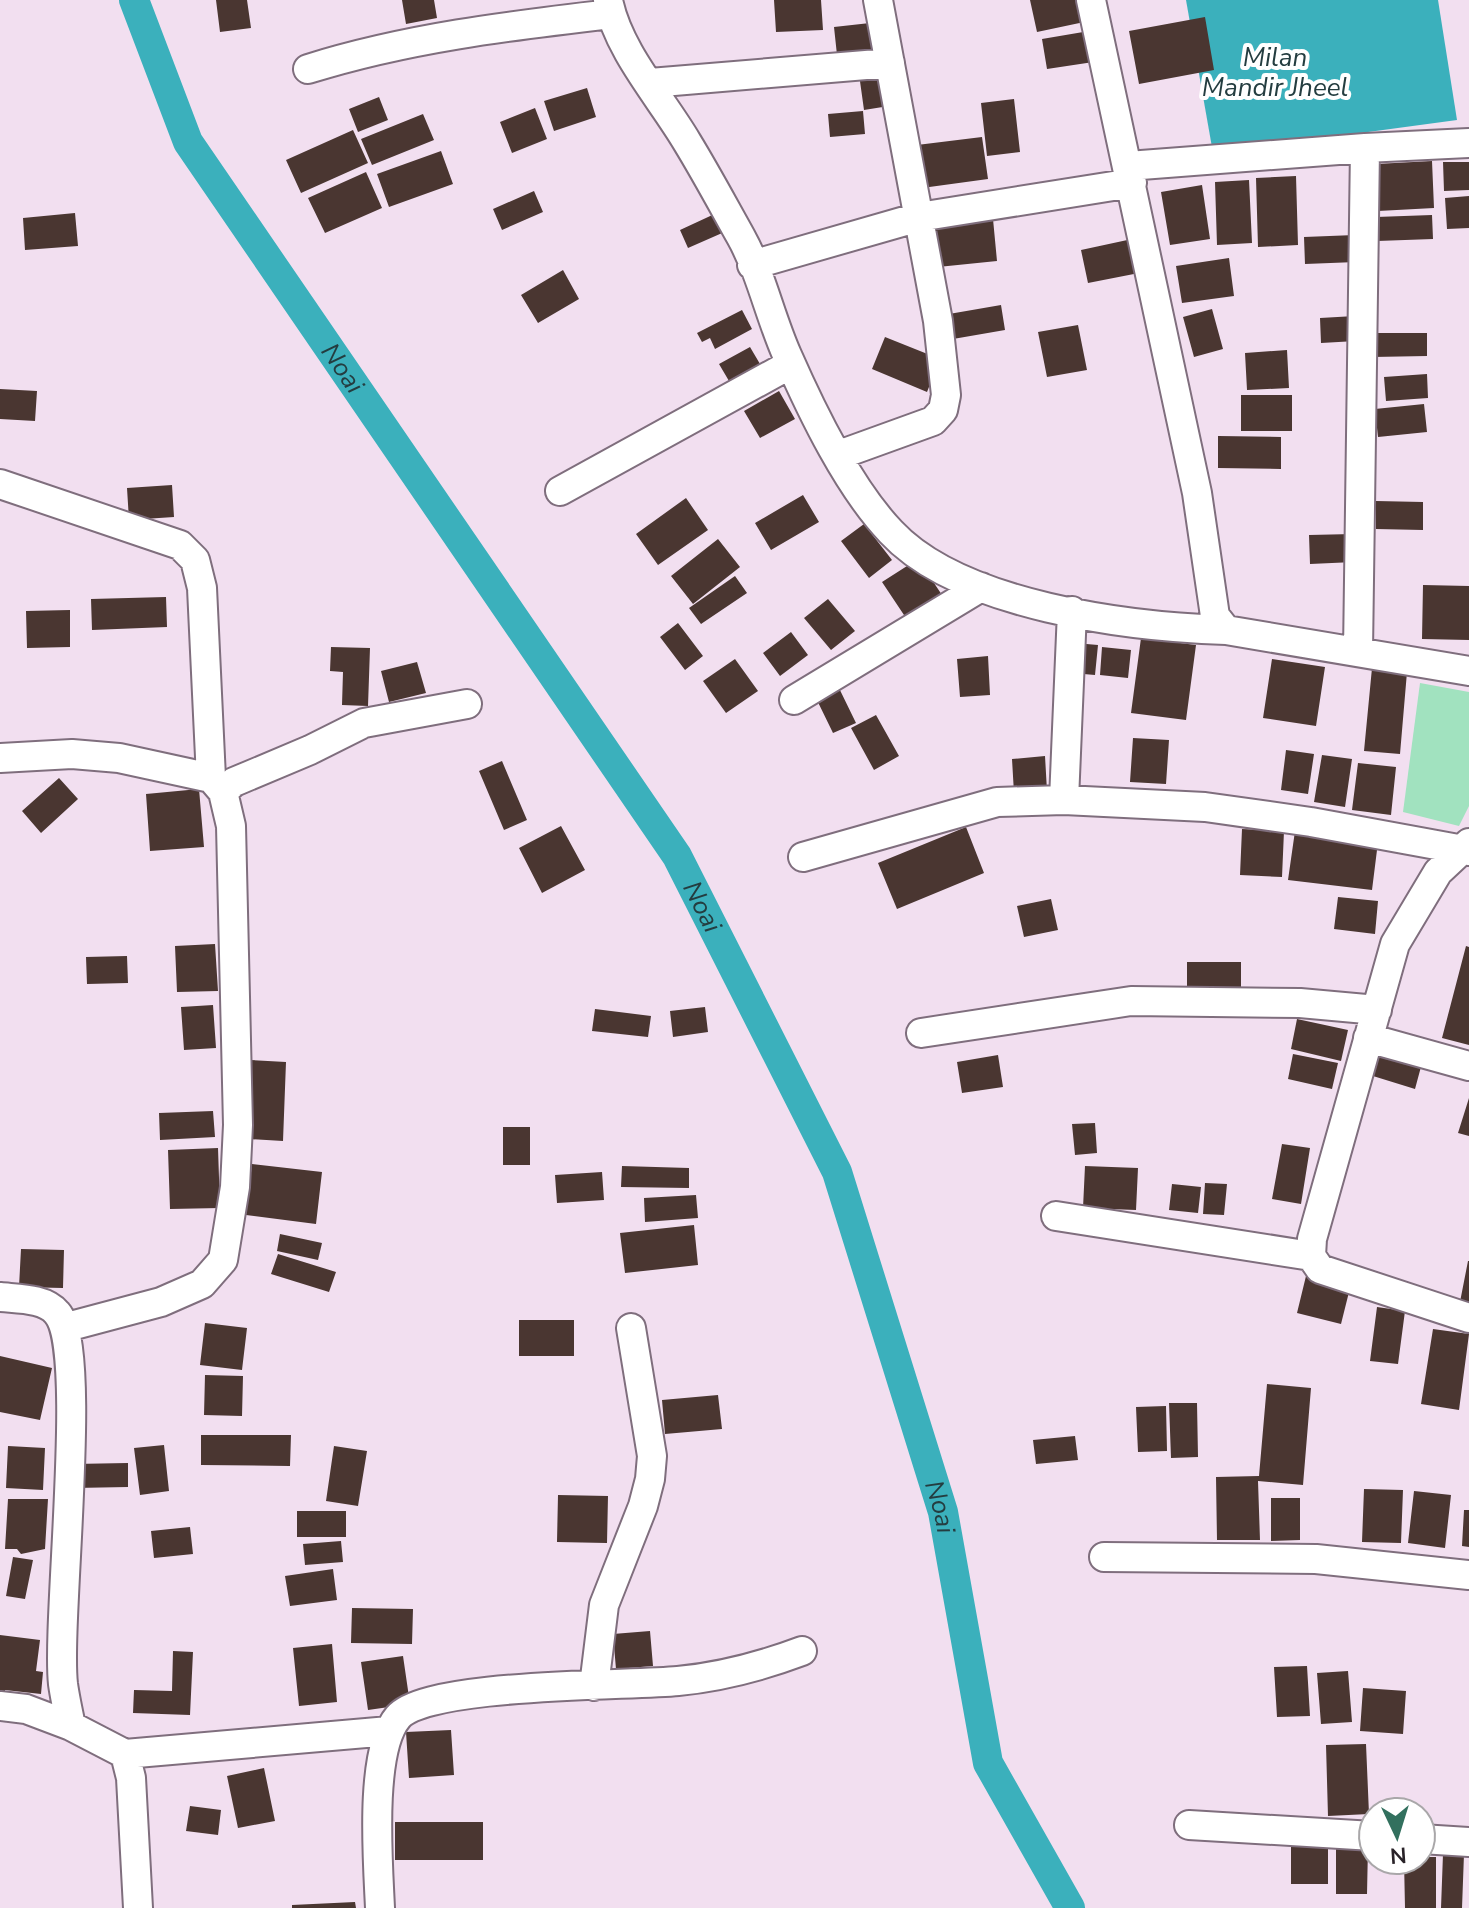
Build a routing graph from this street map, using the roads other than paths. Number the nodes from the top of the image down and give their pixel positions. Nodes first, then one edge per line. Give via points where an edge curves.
1 (878, 0) edge
2 (1091, 0) edge
3 (610, 7) edge
4 (890, 63) junction
5 (308, 69) dead end
6 (650, 83) junction
7 (1469, 143) edge
8 (1365, 148) junction
9 (1130, 175) junction
10 (919, 217) junction
11 (752, 265) junction
12 (791, 364) junction
13 (839, 455) junction
14 (0, 484) edge
15 (560, 491) dead end
16 (981, 587) junction
17 (1072, 611) junction
18 (1226, 630) junction
19 (1358, 652) junction
20 (1469, 671) edge
21 (794, 700) dead end
22 (467, 704) dead end
23 (0, 758) edge
24 (217, 785) junction
25 (1064, 800) junction
26 (1467, 848) edge
27 (803, 857) dead end
28 (1377, 1010) junction
29 (921, 1033) dead end
30 (1368, 1038) junction
31 (1469, 1066) edge
32 (1056, 1216) dead end
33 (1311, 1256) junction
34 (0, 1297) edge
35 (1469, 1318) edge
36 (67, 1327) junction
37 (631, 1328) dead end
38 (1104, 1557) dead end
39 (1469, 1575) edge
40 (802, 1651) dead end
41 (594, 1686) junction
42 (0, 1706) edge
43 (71, 1726) junction
44 (389, 1731) junction
45 (125, 1754) junction
46 (1189, 1825) dead end
47 (1357, 1835) edge
48 (1437, 1840) edge
49 (1469, 1842) edge
50 (138, 1908) edge
51 (380, 1908) edge

1 - 4 street
2 - 9 street
3 - 5 street via 465,31
3 - 6 street
4 - 6 street
4 - 10 street
6 - 11 street via 728,213
7 - 8 street
8 - 9 street
8 - 19 street
9 - 10 street
9 - 18 street via 1197,493 1215,616
10 - 11 street
10 - 13 street via 938,321 943,410 933,421
11 - 12 street
12 - 13 street
12 - 15 street
13 - 16 street via 891,533 949,576
14 - 24 street via 180,545 195,560 202,588
16 - 17 street
16 - 21 street
17 - 18 street via 1156,628
17 - 25 street
18 - 19 street
19 - 20 street
22 - 24 street via 364,723
23 - 24 street via 119,758
24 - 36 street via 231,826 238,1125 223,1260 202,1284 161,1302
25 - 26 street via 1205,807
25 - 27 street via 997,802
26 - 28 street via 1438,872 1395,944
28 - 29 street via 1300,1003 1131,1001
28 - 30 street
30 - 31 street
30 - 33 street
32 - 33 street
33 - 35 street via 1320,1269
34 - 36 street via 36,1301 56,1310
36 - 43 street via 70,1441 63,1682
37 - 41 street via 651,1467 643,1506 604,1605
38 - 39 street via 1316,1559
40 - 41 street via 761,1666 680,1681
41 - 44 street via 457,1693 400,1714
42 - 43 street via 26,1709
43 - 45 street
44 - 45 street
44 - 51 street via 377,1824
45 - 50 street
46 - 47 street
48 - 49 street

